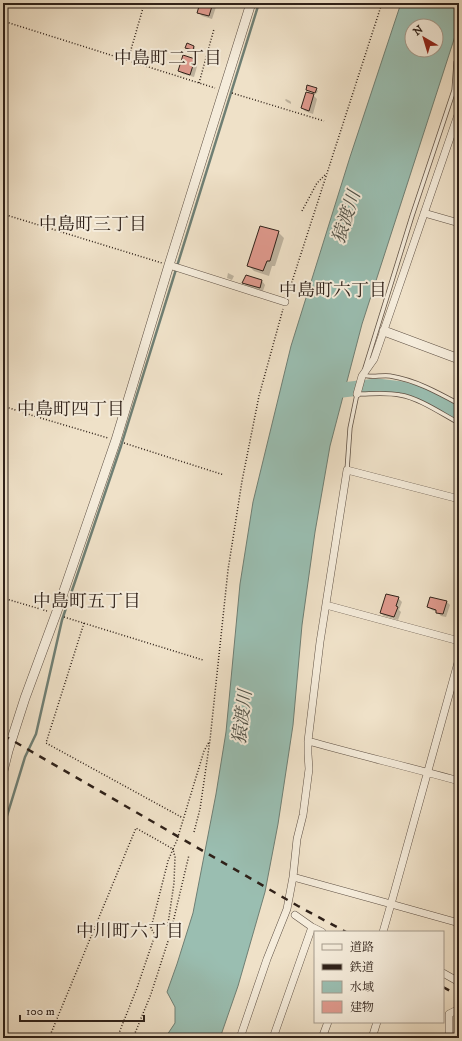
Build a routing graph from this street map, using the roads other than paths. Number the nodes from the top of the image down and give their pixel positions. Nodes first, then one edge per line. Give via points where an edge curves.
1 (251, 3) edge
2 (459, 57) edge
3 (459, 112) edge
4 (424, 213) junction
5 (459, 223) edge
6 (170, 265) junction
7 (285, 302) road end
8 (384, 331) junction
9 (459, 359) edge
10 (362, 376) junction
11 (357, 394) junction
12 (459, 404) edge
13 (459, 423) edge
14 (347, 470) junction
15 (459, 499) edge
16 (326, 604) junction
17 (459, 641) edge
18 (459, 659) edge
19 (308, 741) junction
20 (3, 771) edge
21 (427, 772) junction
22 (459, 781) edge
23 (294, 877) junction
24 (391, 904) junction
25 (295, 915) dead end
26 (459, 923) edge
27 (312, 927) junction
28 (320, 931) edge
29 (383, 931) edge
30 (444, 974) edge
31 (459, 982) edge
32 (459, 1009) edge
33 (328, 1023) edge
34 (377, 1023) edge
35 (240, 1038) edge
36 (273, 1038) edge
37 (322, 1038) edge
38 (372, 1038) edge
39 (449, 1038) edge

1 - 6 street
2 - 10 lane via 456,62 454,90
3 - 4 street
4 - 5 street
4 - 8 street
6 - 7 street
6 - 20 street via 116,440 25,698
8 - 9 street
8 - 10 street via 374,359
10 - 11 street
10 - 12 lane via 389,376 413,382 435,390
11 - 13 lane via 401,395
11 - 14 lane via 350,428
14 - 15 street
14 - 16 street
16 - 17 street
16 - 19 street
18 - 21 street
19 - 21 street
19 - 23 street via 308,769
21 - 22 street
21 - 24 street
23 - 24 street
23 - 35 street via 287,909
24 - 26 street
24 - 29 street
25 - 27 street
27 - 28 street
27 - 36 street
30 - 31 street
32 - 39 street via 450,1014
33 - 37 street
34 - 38 street

